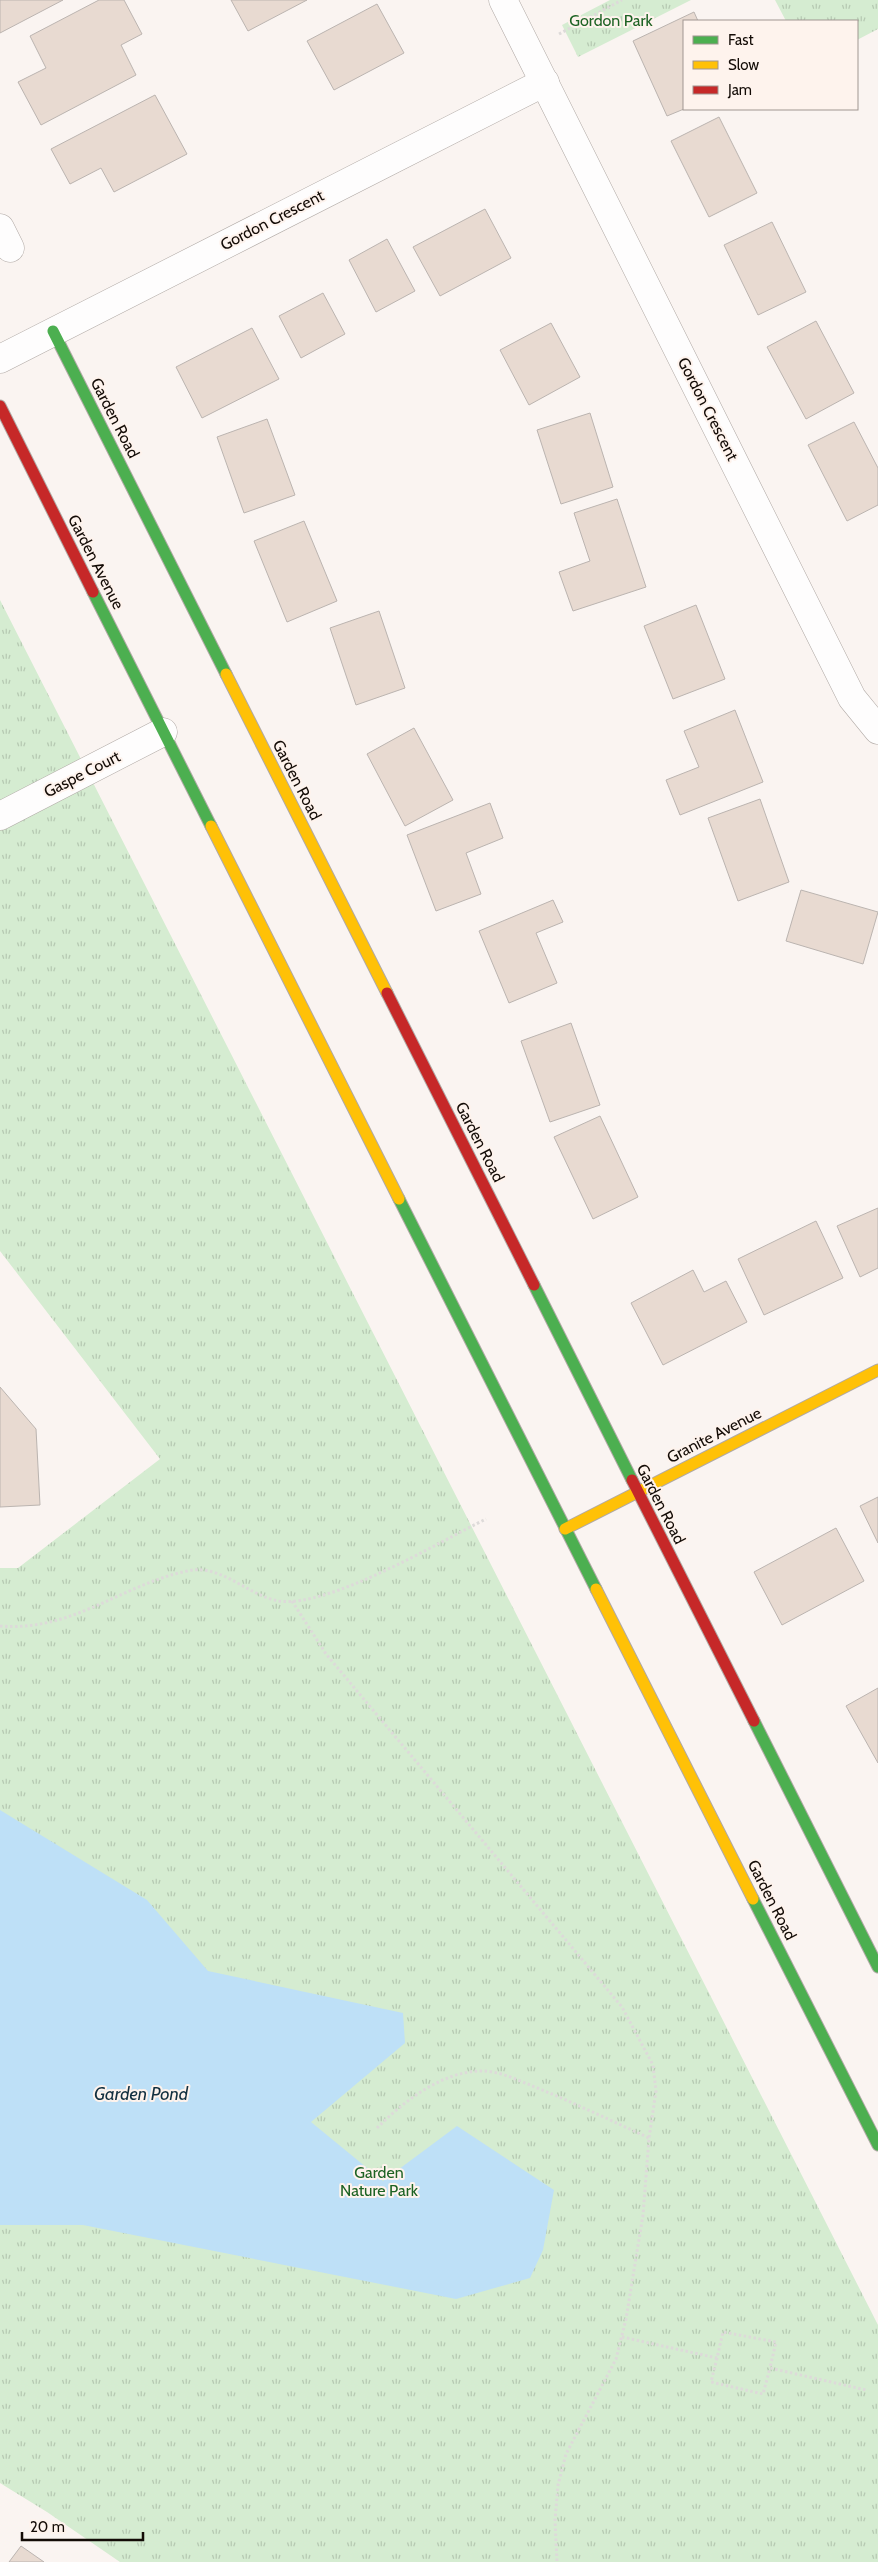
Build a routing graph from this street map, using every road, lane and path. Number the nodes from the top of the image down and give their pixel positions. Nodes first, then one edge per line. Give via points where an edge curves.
1 (504, 0) edge
2 (622, 0) edge
3 (552, 38) dead end
4 (545, 82) junction
5 (53, 331) junction
6 (0, 359) edge
7 (0, 406) edge
8 (878, 730) edge
9 (163, 732) junction
10 (0, 816) edge
11 (878, 1370) edge
12 (637, 1492) junction
13 (486, 1519) dead end
14 (564, 1529) junction
15 (292, 1601) junction
16 (0, 1626) edge
17 (878, 1966) edge
18 (377, 2128) dead end
19 (649, 2138) junction
20 (878, 2144) edge
21 (622, 2337) junction
22 (717, 2358) junction
23 (770, 2368) junction
24 (866, 2390) dead end
25 (557, 2562) edge

1 - 4 street, Gordon Crescent
2 - 3 path
4 - 5 street, Gordon Crescent
4 - 8 street, Gordon Crescent via 852,698
5 - 6 street, Gordon Crescent
5 - 12 street, Garden Road
7 - 9 street, Garden Avenue
9 - 10 street, Gaspe Court
9 - 14 street, Garden Road
11 - 12 street, Granite Avenue
12 - 14 street, Granite Avenue
12 - 17 street, Garden Road
13 - 15 path via 352,1586
14 - 20 street, Garden Road
15 - 16 path via 279,1601 258,1594 209,1571 190,1570 164,1576 61,1620
15 - 19 path via 326,1654 622,2007 653,2065 656,2091
18 - 19 path via 396,2109 424,2091 452,2076 483,2071 510,2077 554,2094
19 - 21 path via 644,2215
21 - 22 path
21 - 25 path via 616,2359 566,2454 558,2485 555,2520
22 - 23 path via 711,2382 764,2394
22 - 23 path via 723,2332 776,2342
23 - 24 path

